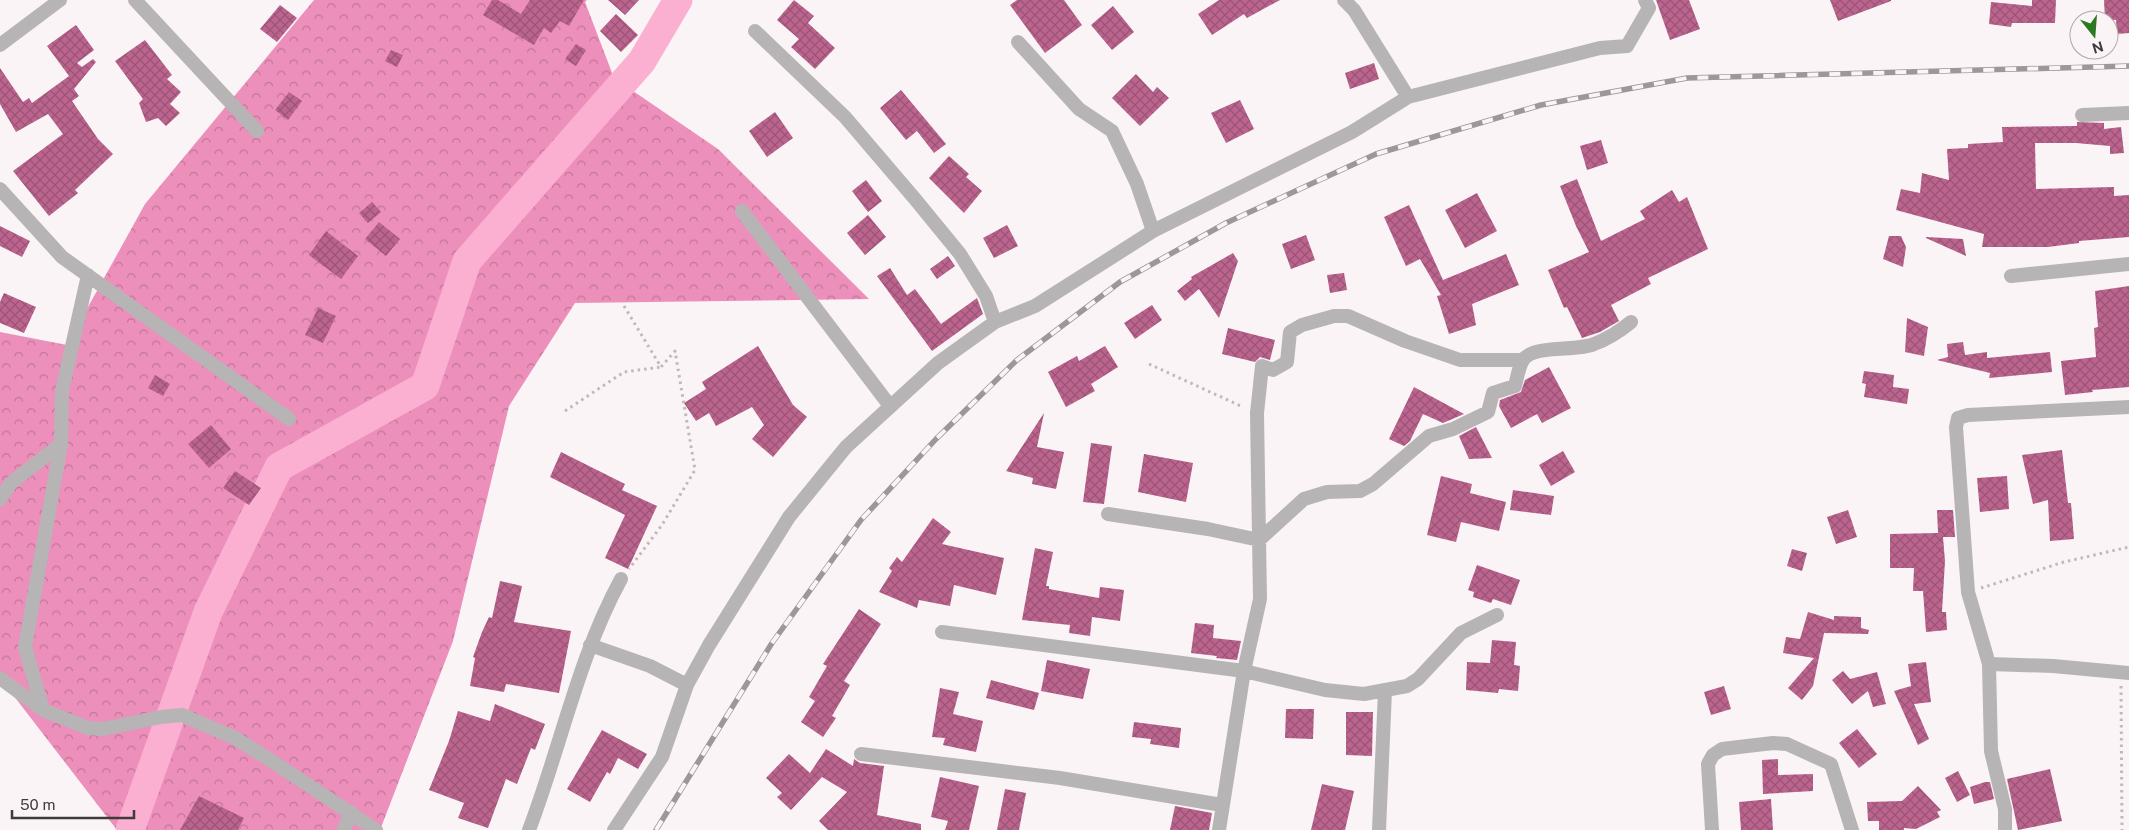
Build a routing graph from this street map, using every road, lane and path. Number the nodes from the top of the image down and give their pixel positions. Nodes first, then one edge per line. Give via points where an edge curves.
1 (60, 0) edge
2 (135, 0) edge
3 (1344, 0) edge
4 (1645, 0) edge
5 (756, 31) dead end
6 (1018, 42) dead end
7 (0, 45) edge
8 (1408, 97) junction
9 (2129, 113) edge
10 (2082, 114) dead end
11 (257, 131) dead end
12 (0, 189) edge
13 (742, 211) dead end
14 (1153, 231) junction
15 (2129, 264) edge
16 (88, 275) junction
17 (2011, 276) dead end
18 (624, 306) dead end
19 (995, 322) junction
20 (1631, 322) dead end
21 (1522, 360) junction
22 (1149, 364) dead end
23 (661, 367) junction
24 (890, 406) junction
25 (2129, 407) edge
26 (565, 411) dead end
27 (1257, 414) junction
28 (289, 419) dead end
29 (61, 444) junction
30 (0, 499) edge
31 (1108, 514) dead end
32 (1259, 540) junction
33 (2129, 547) edge
34 (622, 579) joint
35 (1968, 592) junction
36 (1497, 615) dead end
37 (942, 632) dead end
38 (590, 645) junction
39 (1989, 664) junction
40 (1244, 671) junction
41 (2125, 673) edge
42 (0, 678) edge
43 (687, 685) junction
44 (1385, 691) junction
45 (43, 710) junction
46 (861, 754) dead end
47 (1222, 805) junction
48 (351, 812) junction
49 (344, 830) edge
50 (376, 830) edge
51 (529, 830) edge
52 (614, 830) edge
53 (1219, 830) edge
54 (1379, 830) edge
55 (1712, 830) edge
56 (1852, 830) edge
57 (2005, 830) edge
58 (2122, 830) edge

1 - 7 street
2 - 11 street
3 - 8 street via 1354,10
4 - 8 street via 1649,8 1627,46 1600,48
5 - 19 street via 844,117 915,199 960,254 986,296
6 - 14 street via 1079,109 1112,131 1138,184
8 - 14 street via 1352,132
9 - 10 street
12 - 16 street via 62,257
13 - 24 street
14 - 19 street via 1034,306
15 - 17 street
16 - 28 street
16 - 29 street via 62,391
18 - 23 path
19 - 24 street via 938,363
20 - 21 street via 1593,345 1538,351
21 - 27 street via 1460,360 1348,316 1334,316 1290,332 1287,362 1273,370 1262,366
21 - 32 street via 1515,386 1493,394 1488,412 1429,436 1373,484 1360,490 1327,492 1304,500
22 - 27 path
23 - 26 path via 624,372
23 - 34 path via 675,351 694,470 662,525
24 - 43 street via 846,446 789,517
25 - 35 street via 1958,418 1956,427
27 - 32 street
29 - 30 street via 11,483
29 - 45 street via 25,647
31 - 32 street via 1208,528
32 - 40 street via 1260,599
33 - 35 path via 2064,562
34 - 38 street via 602,614
35 - 39 street
36 - 44 street via 1461,633 1408,686
37 - 40 street
38 - 43 street via 650,666
38 - 51 street
39 - 41 street
39 - 57 street via 1991,751 2004,809
40 - 44 street via 1325,690 1364,694
40 - 47 street
41 - 58 path via 2119,699
42 - 45 street
43 - 52 street via 662,757
44 - 54 street
45 - 48 street via 88,728 103,729 182,715 235,738
46 - 47 street via 1060,778
47 - 53 street
48 - 49 street
48 - 50 street
55 - 56 street via 1708,764 1713,755 1722,749 1773,743 1787,744 1831,764

